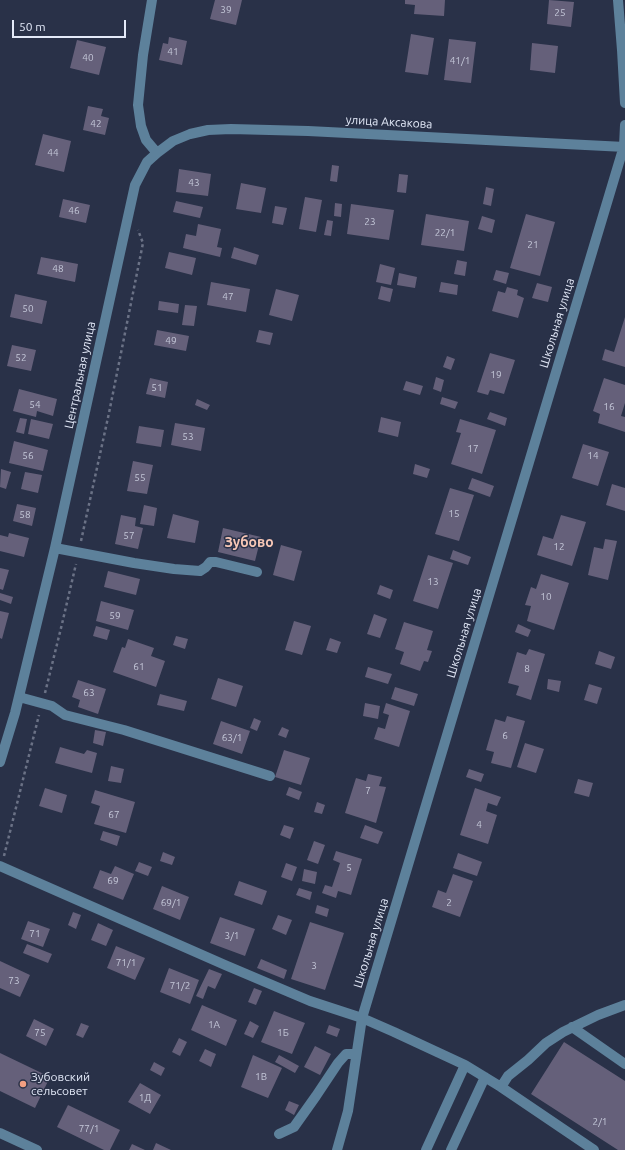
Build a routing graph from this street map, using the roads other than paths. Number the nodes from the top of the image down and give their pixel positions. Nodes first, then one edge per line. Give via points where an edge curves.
1 (152, 0) edge
2 (618, 0) edge
3 (625, 103) edge
4 (625, 125) edge
5 (624, 146) edge
6 (157, 153) junction
7 (55, 548) junction
8 (257, 572) dead end
9 (19, 697) junction
10 (0, 762) edge
11 (270, 776) dead end
12 (0, 866) edge
13 (625, 1004) edge
14 (362, 1018) junction
15 (572, 1027) junction
16 (356, 1054) junction
17 (625, 1064) edge
18 (465, 1065) junction
19 (486, 1077) junction
20 (501, 1087) junction
21 (0, 1132) edge
22 (279, 1134) dead end
23 (37, 1150) edge
24 (337, 1150) edge
25 (426, 1150) edge
26 (451, 1150) edge
27 (594, 1150) edge

1 - 6 street via 138,105 146,140
2 - 3 street
4 - 5 street, Школьная улица
5 - 6 street, улица Аксакова via 232,129 190,134 173,141
5 - 14 street, Школьная улица
6 - 7 street, Центральная улица via 147,162 135,185
7 - 8 street via 174,569 200,571 210,562 216,562
7 - 9 street, Центральная улица
9 - 10 street, Центральная улица
9 - 11 street via 52,706 65,715 124,730
12 - 14 street via 310,1001
13 - 15 street
14 - 16 street, Школьная улица
14 - 18 street
15 - 17 street
15 - 20 street via 546,1043 508,1076
16 - 22 street via 346,1054 294,1127
16 - 24 street, Школьная улица via 348,1111
18 - 19 street
18 - 25 street
19 - 20 street
19 - 26 street
20 - 27 street
21 - 23 street

